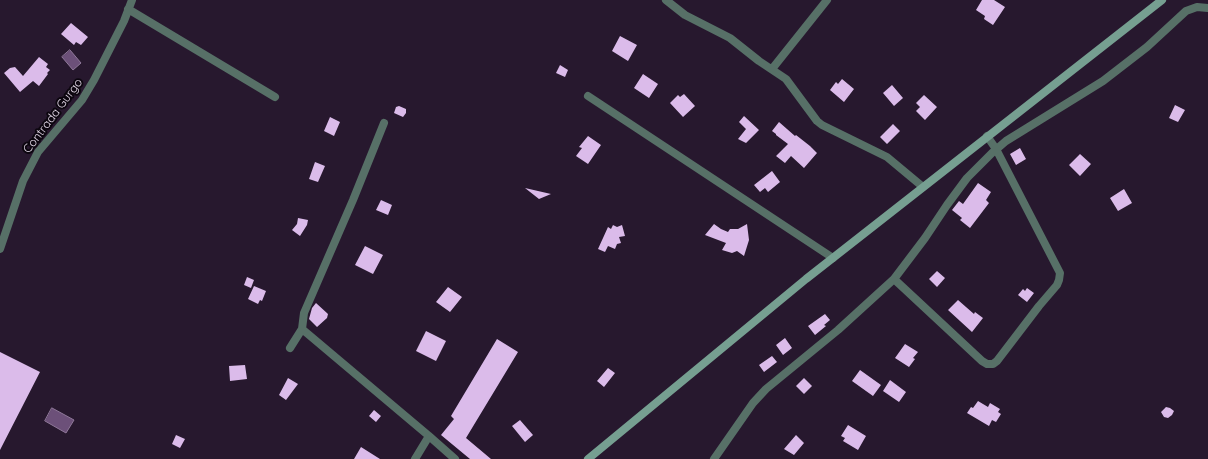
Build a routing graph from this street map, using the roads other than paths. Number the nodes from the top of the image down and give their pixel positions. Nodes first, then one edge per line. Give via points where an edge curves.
1 (132, 0) edge
2 (666, 0) edge
3 (827, 0) edge
4 (1162, 0) edge
5 (1208, 8) edge
6 (128, 9) junction
7 (772, 69) junction
8 (588, 96) dead end
9 (275, 97) dead end
10 (384, 123) dead end
11 (987, 136) junction
12 (996, 150) junction
13 (923, 187) junction
14 (0, 249) edge
15 (833, 258) junction
16 (894, 279) junction
17 (302, 329) junction
18 (290, 348) dead end
19 (429, 436) junction
20 (415, 459) edge
21 (455, 459) edge
22 (588, 459) edge
23 (714, 459) edge

1 - 6 street, Contrada Gurgo
2 - 7 street via 685,15 730,38
3 - 7 street
4 - 11 main road
5 - 12 street via 1197,7 1186,11 1147,47 1103,81 1006,141
6 - 9 street
6 - 14 street, Contrada Gurgo via 98,73 82,100 38,152 23,181
7 - 13 street via 791,83 822,125 887,157
8 - 15 street
10 - 17 street via 304,313
11 - 12 street
11 - 13 main road
12 - 16 street via 967,178
12 - 16 street via 1060,273 1057,285 997,361 993,364 982,361
13 - 15 main road
15 - 22 main road
16 - 23 street via 838,330 766,389 753,403
17 - 18 street
17 - 19 street
19 - 20 street
19 - 21 street

